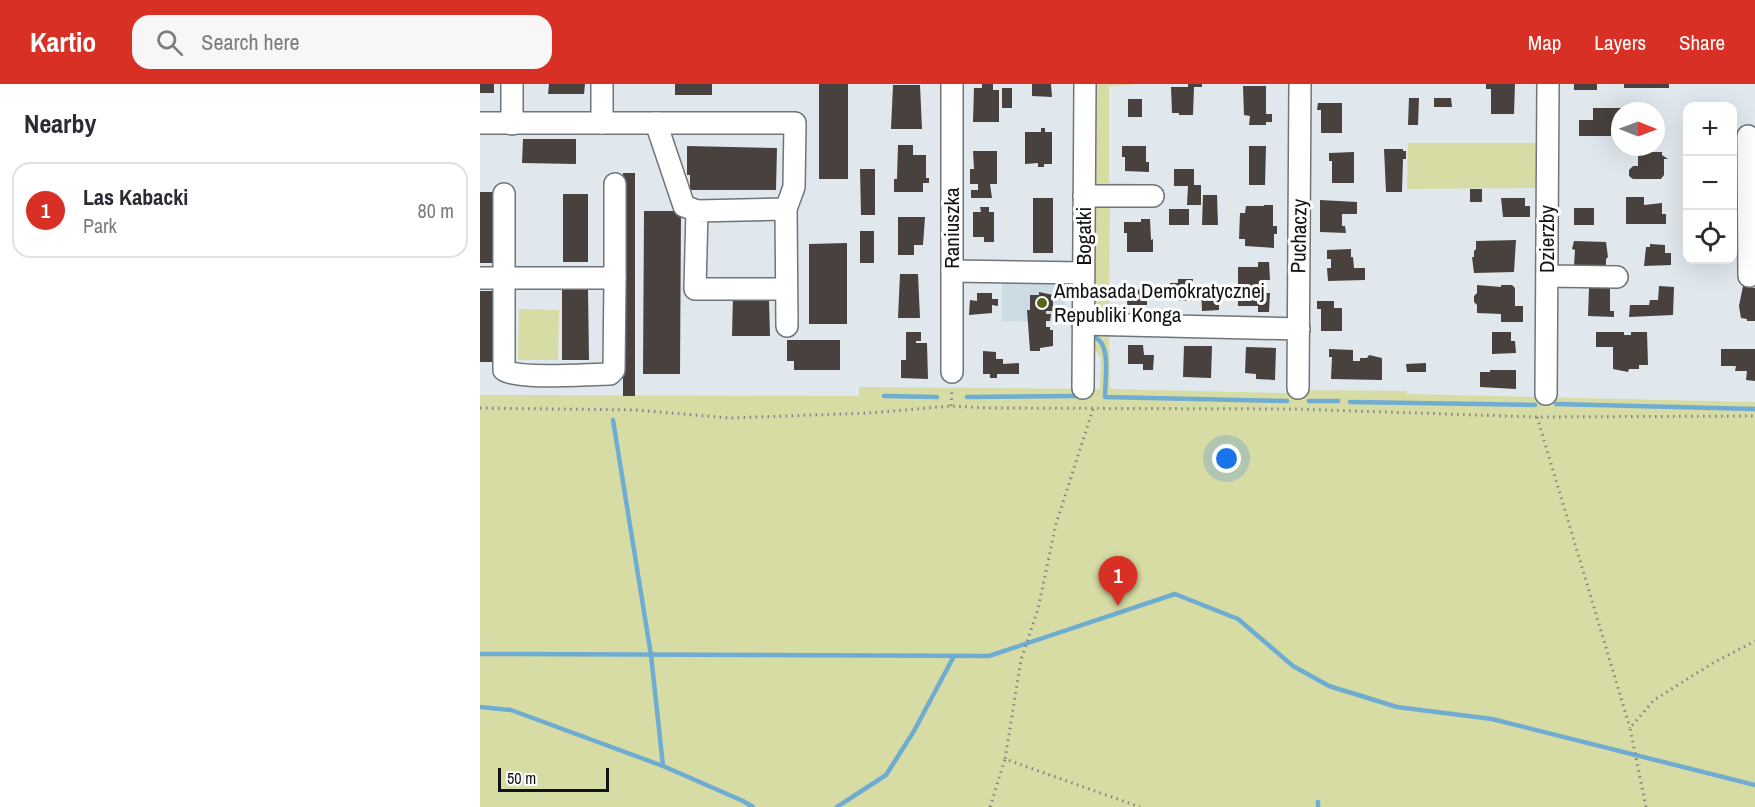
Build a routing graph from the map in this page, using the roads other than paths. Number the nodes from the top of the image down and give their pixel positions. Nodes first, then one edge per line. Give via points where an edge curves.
1 (512, 84) edge
2 (602, 84) edge
3 (952, 84) edge
4 (1084, 84) edge
5 (1300, 84) edge
6 (1548, 84) edge
7 (480, 123) edge
8 (602, 123) junction
9 (656, 123) junction
10 (512, 124) junction
11 (1748, 136) dead end
12 (615, 184) dead end
13 (504, 194) dead end
14 (1084, 196) junction
15 (1153, 196) dead end
16 (786, 209) junction
17 (697, 211) junction
18 (1751, 267) edge
19 (952, 271) junction
20 (1083, 273) junction
21 (1547, 276) junction
22 (1617, 277) dead end
23 (480, 278) edge
24 (504, 278) junction
25 (615, 278) junction
26 (786, 289) junction
27 (1083, 324) junction
28 (787, 326) dead end
29 (1299, 329) junction
30 (952, 372) dead end
31 (1083, 388) dead end
32 (1298, 388) dead end
33 (1546, 394) dead end

1 - 10 street
2 - 8 street
3 - 19 street, Raniuszka
4 - 14 street, Bogatki
5 - 29 street, Puchaczy
6 - 21 street, Dzierzby
7 - 10 street
8 - 9 street
8 - 10 street
9 - 16 street via 795,123 794,187
9 - 17 street via 684,206
11 - 18 street
12 - 25 street
13 - 24 street
14 - 15 street
14 - 20 street, Bogatki
16 - 17 street
16 - 26 street
17 - 26 street via 695,289
19 - 20 street
19 - 30 street, Raniuszka
20 - 27 street, Bogatki
21 - 22 street
21 - 33 street, Dzierzby
23 - 24 street
24 - 25 street
24 - 25 street via 504,370 511,374 547,375 610,374 614,370
26 - 28 street
27 - 29 street
27 - 31 street, Bogatki
29 - 32 street, Puchaczy

